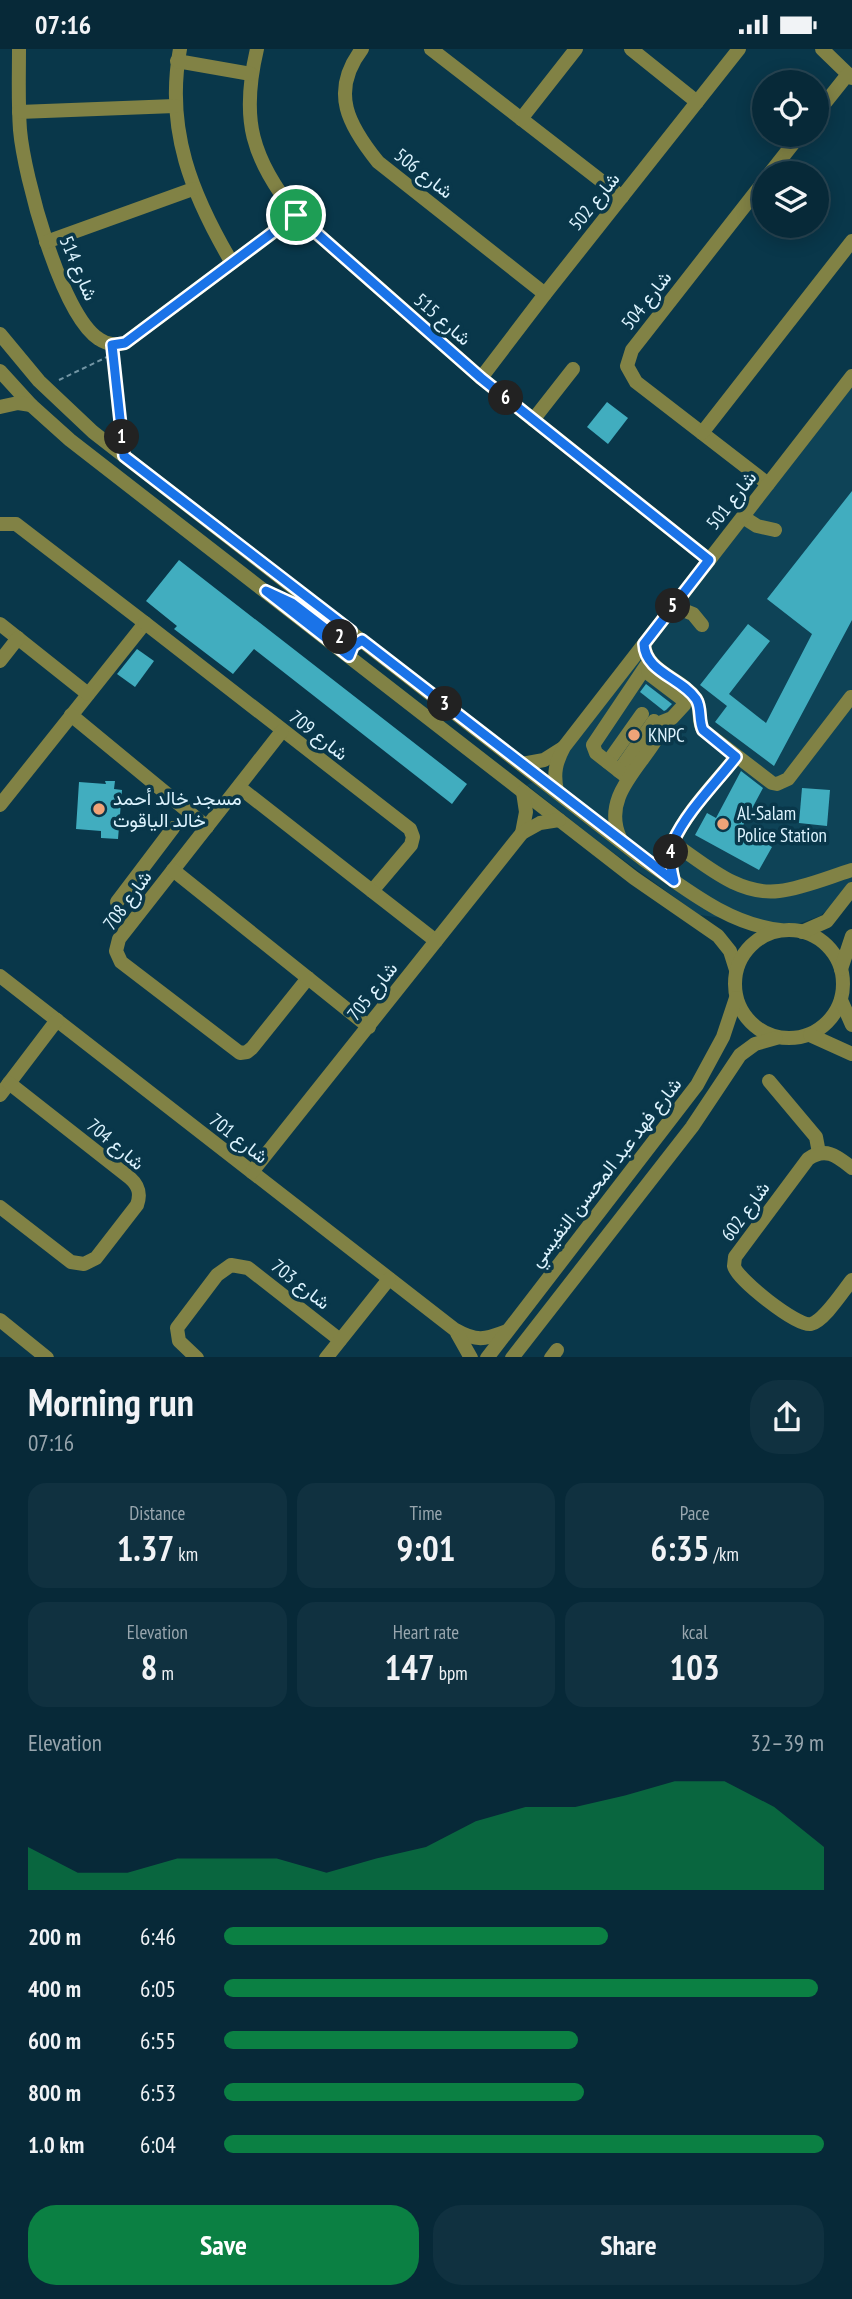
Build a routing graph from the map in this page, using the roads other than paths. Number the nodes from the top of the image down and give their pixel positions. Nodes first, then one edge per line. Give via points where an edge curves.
1 (19, 49) edge
2 (257, 49) edge
3 (362, 49) edge
4 (431, 49) edge
5 (576, 49) edge
6 (631, 49) edge
7 (739, 49) edge
8 (822, 49) edge
9 (179, 55) edge
10 (251, 74) junction
11 (850, 76) edge
12 (829, 100) edge
13 (697, 103) junction
14 (175, 106) junction
15 (19, 112) junction
16 (521, 119) junction
17 (791, 147) edge
18 (779, 161) edge
19 (193, 188) junction
20 (622, 197) junction
21 (752, 197) edge
22 (296, 215) junction
23 (46, 241) junction
24 (852, 241) edge
25 (232, 263) junction
26 (545, 294) junction
27 (0, 334) edge
28 (573, 369) dead end
29 (0, 371) edge
30 (852, 376) edge
31 (481, 378) junction
32 (31, 405) junction
33 (0, 407) edge
34 (533, 420) junction
35 (702, 433) junction
36 (768, 484) junction
37 (743, 517) junction
38 (0, 524) edge
39 (775, 530) dead end
40 (709, 560) junction
41 (266, 591) junction
42 (673, 606) junction
43 (145, 623) junction
44 (0, 624) edge
45 (702, 625) dead end
46 (356, 635) junction
47 (18, 638) junction
48 (349, 656) junction
49 (647, 656) junction
50 (0, 661) edge
51 (88, 694) junction
52 (850, 697) edge
53 (71, 715) junction
54 (648, 717) dead end
55 (282, 731) junction
56 (564, 747) junction
57 (736, 757) junction
58 (522, 764) junction
59 (618, 770) junction
60 (239, 787) junction
61 (557, 790) junction
62 (523, 792) junction
63 (0, 805) edge
64 (559, 820) junction
65 (206, 827) junction
66 (173, 828) dead end
67 (522, 833) junction
68 (621, 840) junction
69 (162, 842) junction
70 (673, 843) junction
71 (178, 864) junction
72 (852, 870) edge
73 (674, 881) junction
74 (852, 889) edge
75 (372, 891) junction
76 (117, 902) dead end
77 (780, 930) junction
78 (802, 932) junction
79 (852, 936) edge
80 (436, 941) junction
81 (841, 969) junction
82 (736, 970) junction
83 (0, 976) edge
84 (308, 978) junction
85 (736, 999) junction
86 (841, 1000) junction
87 (57, 1020) junction
88 (852, 1025) edge
89 (369, 1027) junction
90 (810, 1035) junction
91 (776, 1038) junction
92 (851, 1050) edge
93 (769, 1081) dead end
94 (4, 1089) edge
95 (819, 1153) junction
96 (852, 1168) edge
97 (252, 1172) junction
98 (610, 1198) junction
99 (0, 1207) edge
100 (603, 1240) junction
101 (389, 1279) junction
102 (852, 1280) edge
103 (0, 1321) edge
104 (454, 1329) junction
105 (507, 1331) junction
106 (340, 1340) junction
107 (47, 1357) edge
108 (197, 1357) edge
109 (326, 1357) edge
110 (471, 1357) edge
111 (487, 1357) edge
112 (512, 1357) edge

1 - 15 street, شارع 514
2 - 10 street, شارع 515
3 - 26 street, شارع 506 via 348,77 344,100 350,123 366,147 378,162
4 - 16 street
5 - 16 street
6 - 13 street
7 - 13 street, شارع 502
8 - 11 street
9 - 10 street
9 - 14 street
10 - 22 street, شارع 515 via 253,142 274,186
11 - 12 street
13 - 20 street, شارع 502
14 - 15 street
14 - 19 street
15 - 23 street, شارع 514 via 31,190
16 - 20 street
17 - 18 street
19 - 23 street
19 - 25 street
20 - 26 street, شارع 502
21 - 35 street, شارع 504 via 627,360 635,382
22 - 25 street, شارع 514
22 - 31 street, شارع 515
23 - 25 street, شارع 514 via 75,311 90,332 112,345 125,343
24 - 35 street
26 - 31 street, شارع 502
27 - 46 street via 75,415
28 - 34 street
29 - 32 street
30 - 36 street, شارع 501
31 - 34 street, شارع 515
32 - 33 street
32 - 41 street
34 - 40 street, شارع 515
35 - 36 street, شارع 504
36 - 37 street, شارع 501
37 - 39 street
37 - 40 street, شارع 501
38 - 43 street, شارع 709 via 16,524 25,530
40 - 42 street, شارع 501
41 - 46 street via 292,603 335,636
41 - 48 street
42 - 45 street via 688,610
42 - 49 street, شارع 501
43 - 51 street
43 - 55 street, شارع 709
44 - 47 street
46 - 48 street
46 - 58 street
47 - 50 street
47 - 51 street
48 - 62 street
49 - 56 street, شارع 501
49 - 57 street via 694,695 703,730
49 - 59 street via 594,742 593,751
49 - 59 street via 649,674 684,705 662,722 658,736
51 - 53 street
52 - 57 street via 783,782 766,781
53 - 63 street
53 - 65 street
54 - 59 street
55 - 60 street, شارع 708
55 - 75 street, شارع 709 via 412,832 411,845
56 - 58 street, شارع 501 via 544,760
56 - 61 street, شارع 501 via 554,772
57 - 70 street
58 - 61 street
59 - 68 street via 615,825
60 - 65 street, شارع 708
60 - 75 street
61 - 68 street
62 - 64 street
62 - 67 street via 526,813
64 - 67 street
64 - 82 street via 718,936 730,951
65 - 71 street, شارع 708
66 - 69 street
67 - 80 street, شارع 705
68 - 73 street
69 - 71 street
69 - 76 street
70 - 72 street via 732,882 753,890 788,890
70 - 73 street
71 - 84 street
71 - 84 street, شارع 708 via 119,939 116,951 121,962 240,1053 252,1048
73 - 77 street via 737,919
74 - 78 street via 827,921
75 - 80 street
77 - 78 street
77 - 82 street via 752,943
78 - 81 street via 830,949
79 - 81 street
80 - 89 street, شارع 705
81 - 86 street
82 - 85 street
83 - 87 street, شارع 701
84 - 89 street
85 - 91 street via 751,1024
85 - 98 street, شارع فهد عبد المحسن النفيسي via 723,1037 697,1085
86 - 88 street
86 - 90 street via 832,1017
87 - 94 street
87 - 97 street, شارع 701
89 - 97 street, شارع 705
90 - 91 street
90 - 92 street
91 - 100 street, شارع فهد عبد المحسن النفيسي via 755,1044 740,1055 697,1120
93 - 95 street via 816,1137
94 - 99 street, شارع 704 via 130,1178 139,1197 96,1258 83,1264 71,1262
95 - 96 street via 837,1156
95 - 102 street, شارع 602 via 804,1163 738,1253 735,1270 796,1322 808,1325 819,1321
97 - 101 street, شارع 701
98 - 100 street via 618,1198 621,1205
98 - 105 street, شارع فهد عبد المحسن النفيسي
100 - 112 street, شارع فهد عبد المحسن النفيسي
101 - 104 street, شارع 701
101 - 106 street
103 - 107 street
104 - 105 street, شارع 701 via 480,1339
104 - 110 street, شارع 701
105 - 111 street, شارع فهد عبد المحسن النفيسي
106 - 108 street, شارع 703 via 248,1268 231,1265 217,1275 177,1328 179,1341
106 - 109 street

